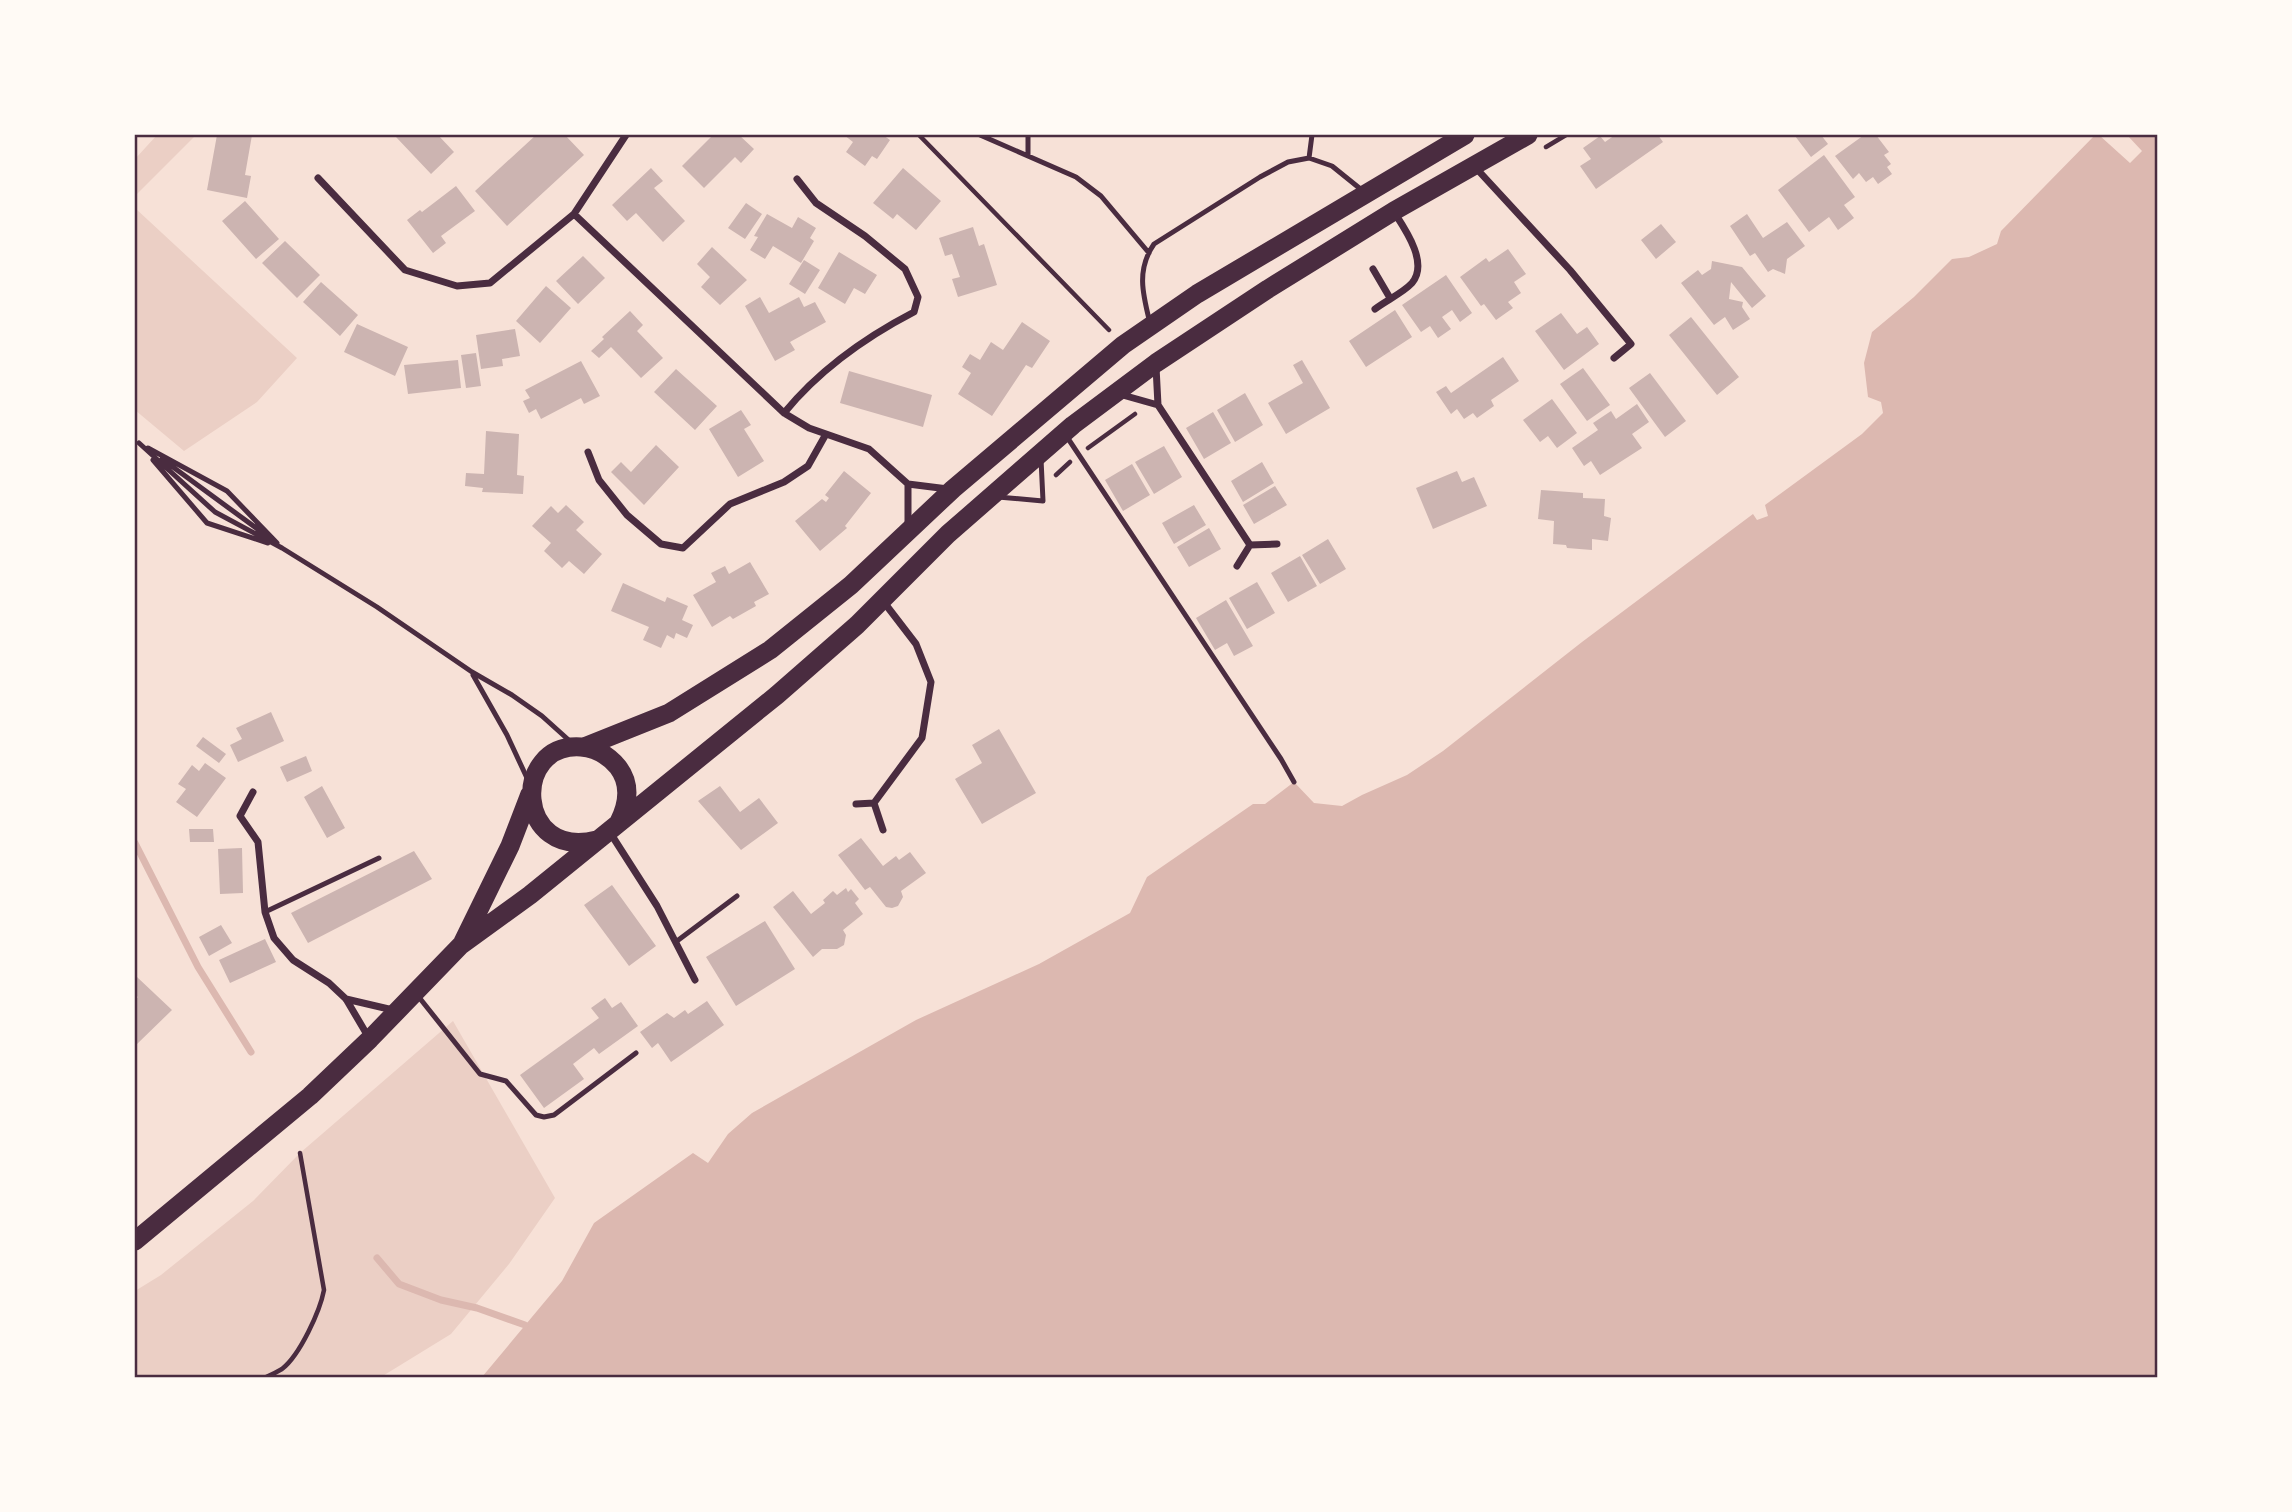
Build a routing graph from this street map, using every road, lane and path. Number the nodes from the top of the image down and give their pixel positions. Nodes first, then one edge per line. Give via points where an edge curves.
1 (626, 135) edge
2 (919, 135) edge
3 (980, 135) edge
4 (1028, 135) edge
5 (1312, 135) edge
6 (1465, 135) edge
7 (1566, 135) edge
8 (1534, 143) edge
9 (1028, 155) junction
10 (1310, 158) junction
11 (1474, 166) junction
12 (318, 178) dead end
13 (797, 179) dead end
14 (1365, 193) junction
15 (1394, 211) junction
16 (574, 214) junction
17 (1149, 253) junction
18 (1373, 269) dead end
19 (1391, 298) junction
20 (1375, 309) dead end
21 (1150, 326) junction
22 (1123, 345) junction
23 (1614, 358) dead end
24 (1156, 363) junction
25 (1115, 393) junction
26 (1158, 405) junction
27 (785, 413) junction
28 (1064, 433) junction
29 (826, 434) junction
30 (137, 441) edge
31 (588, 452) dead end
32 (1040, 452) junction
33 (135, 453) edge
34 (1079, 456) junction
35 (908, 484) junction
36 (953, 489) junction
37 (1043, 491) junction
38 (992, 496) junction
39 (908, 531) junction
40 (1277, 544) dead end
41 (1250, 545) junction
42 (282, 548) junction
43 (1237, 566) dead end
44 (882, 599) junction
45 (472, 672) junction
46 (580, 747) junction
47 (1294, 782) dead end
48 (531, 790) junction
49 (253, 792) dead end
50 (874, 803) junction
51 (856, 804) dead end
52 (883, 830) dead end
53 (608, 831) junction
54 (379, 858) dead end
55 (737, 897) dead end
56 (265, 912) junction
57 (677, 941) junction
58 (461, 945) junction
59 (695, 980) dead end
60 (416, 993) junction
61 (346, 999) junction
62 (398, 1012) junction
63 (370, 1039) junction
64 (636, 1053) dead end
65 (300, 1153) dead end
66 (135, 1241) edge
67 (267, 1377) edge

1 - 16 street
2 - 22 path
3 - 9 lane
4 - 9 lane
5 - 10 lane
6 - 14 highway
7 - 8 path
8 - 11 highway
9 - 17 lane via 1076,177 1101,196
10 - 14 lane via 1332,166
10 - 17 lane via 1289,162 1260,177 1177,228
11 - 15 highway
11 - 23 street via 1631,344
12 - 16 street via 405,270 457,286 490,283
13 - 27 street via 816,203 905,269 918,298 914,312 842,355 805,387
14 - 21 highway
15 - 19 street via 1410,239 1417,268 1412,283
15 - 24 highway
16 - 27 street
17 - 21 lane via 1141,285
18 - 19 street
19 - 20 street
21 - 22 highway
22 - 36 highway
24 - 25 highway
24 - 26 street
25 - 26 street
25 - 28 highway
26 - 34 path via 1133,415
26 - 41 street
27 - 29 street
28 - 32 highway
28 - 34 lane
29 - 31 street via 808,466 784,482 730,504 683,548 662,544 627,515 599,480
29 - 35 street via 869,449
30 - 33 lane
30 - 42 lane
30 - 42 lane via 215,512
30 - 42 lane via 228,491
30 - 42 lane via 207,523
32 - 37 lane
32 - 38 highway
34 - 37 path via 1060,469
34 - 47 lane
35 - 36 street
35 - 39 street
36 - 39 highway
37 - 38 lane via 1043,501
38 - 44 highway
39 - 46 highway via 851,585 770,650 669,713
40 - 41 street
41 - 43 street
42 - 45 lane
44 - 50 street via 916,644 931,682 922,738
44 - 53 highway via 777,695
45 - 46 lane via 512,695
45 - 48 lane
46 - 48 highway via 552,755 535,774
46 - 53 highway via 610,758 622,775 625,810
48 - 53 highway via 537,820 557,838 584,843
48 - 58 highway via 510,846
49 - 56 street via 240,816 258,842
50 - 51 street
50 - 52 street
53 - 57 street
53 - 58 highway
54 - 56 lane
55 - 57 lane
56 - 61 street via 274,938 293,960
57 - 59 street
58 - 60 highway
60 - 62 highway
60 - 64 lane via 480,1074 506,1081 536,1115 554,1115
61 - 62 street
61 - 63 street
62 - 63 highway
63 - 66 highway via 310,1096
65 - 67 path via 324,1290 321,1307 292,1358

